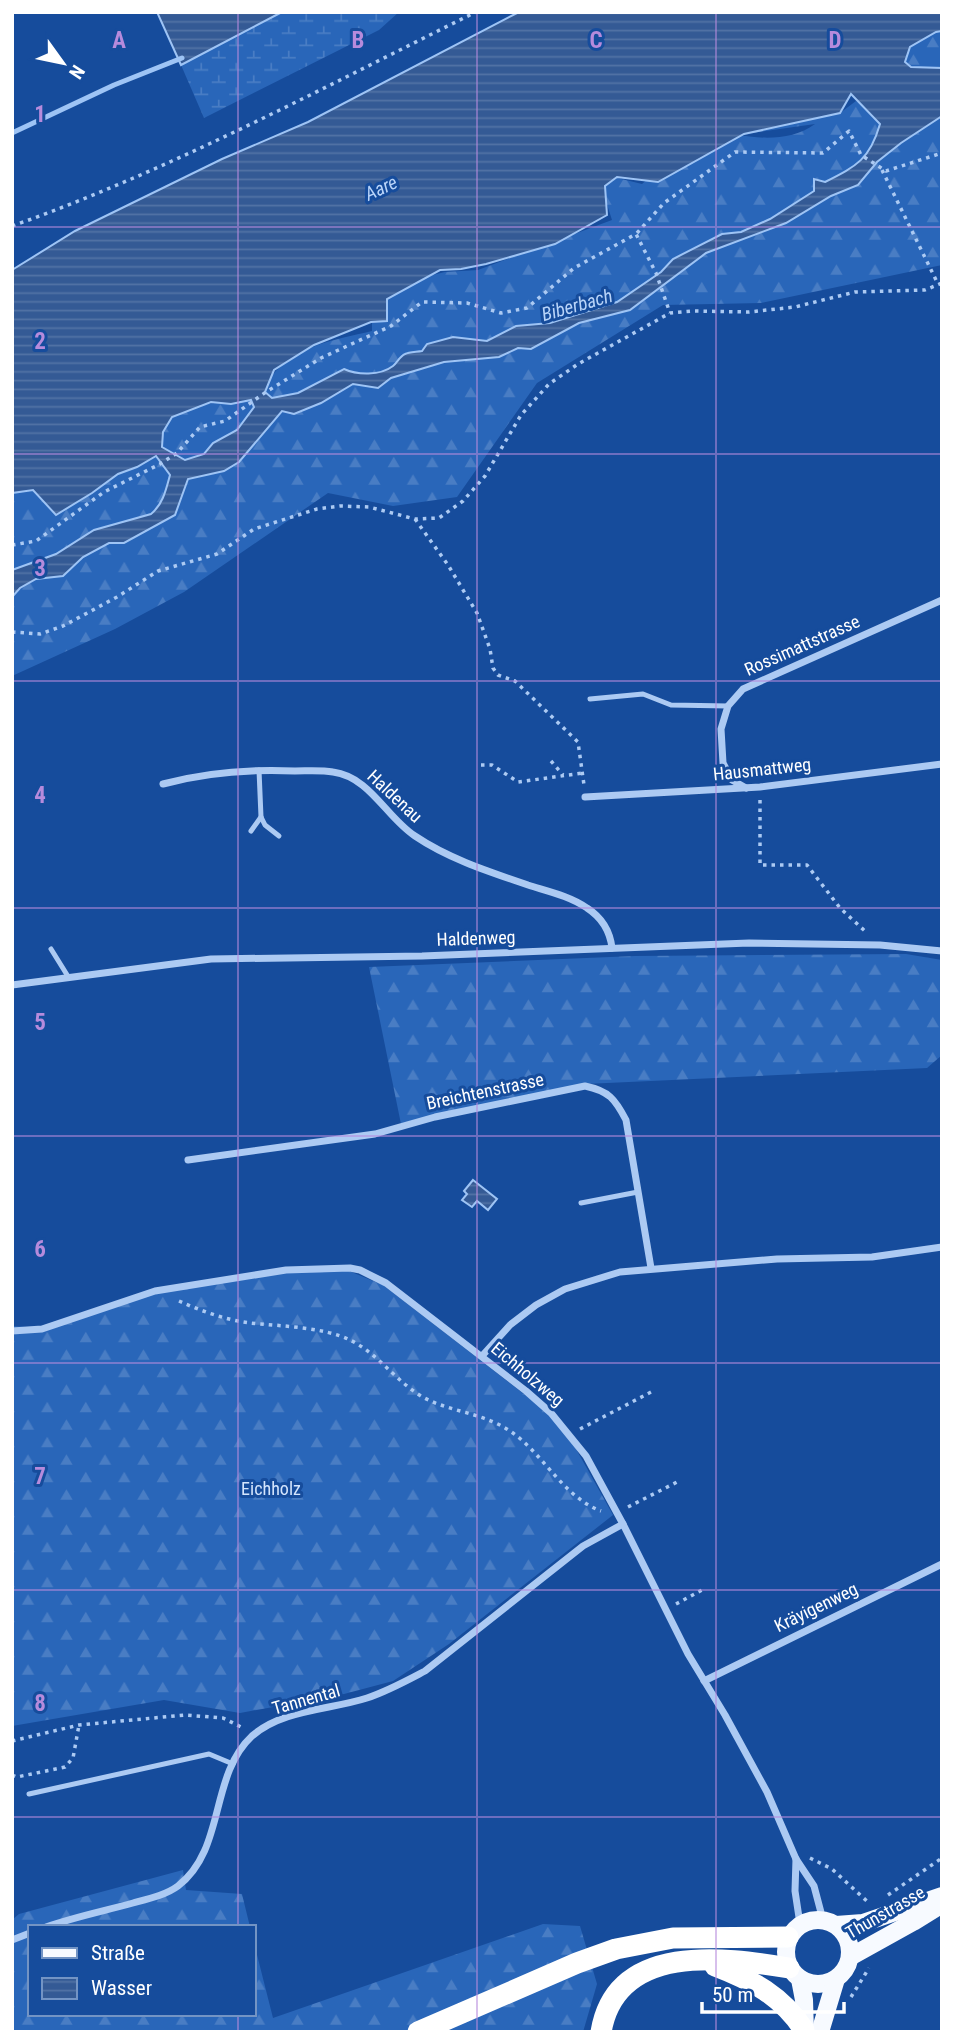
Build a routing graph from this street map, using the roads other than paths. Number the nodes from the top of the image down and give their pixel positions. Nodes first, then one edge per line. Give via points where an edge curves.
1 (942, 600) edge
2 (590, 699) dead end
3 (728, 706) junction
4 (942, 764) edge
5 (259, 769) junction
6 (163, 784) dead end
7 (747, 788) junction
8 (585, 797) road end
9 (261, 817) junction
10 (251, 831) dead end
11 (279, 835) dead end
12 (612, 947) junction
13 (51, 949) dead end
14 (942, 951) edge
15 (69, 978) junction
16 (12, 985) edge
17 (188, 1160) dead end
18 (638, 1192) junction
19 (581, 1203) dead end
20 (942, 1247) edge
21 (651, 1268) junction
22 (12, 1331) edge
23 (482, 1356) junction
24 (623, 1524) junction
25 (942, 1564) edge
26 (704, 1681) junction
27 (233, 1764) junction
28 (29, 1794) dead end
29 (795, 1857) junction
30 (942, 1896) edge
31 (942, 1904) edge
32 (829, 1922) junction
33 (53, 1925) edge
34 (794, 1930) junction
35 (850, 1957) junction
36 (703, 1961) junction
37 (794, 1974) junction
38 (836, 1979) junction
39 (810, 2031) edge
40 (418, 2032) edge
41 (601, 2032) edge

1 - 3 street, Rossimattstrasse via 743,689
2 - 3 lane via 643,694 671,705
3 - 7 street via 721,729 723,763 732,780
4 - 7 street, Hausmattweg
5 - 6 street, Haldenau via 196,775
5 - 9 lane
5 - 12 street, Haldenau via 334,772 351,777 424,842 475,867 586,907 606,928
7 - 8 street, Hausmattweg
9 - 10 lane
9 - 11 lane
12 - 14 street, Haldenweg via 749,943
12 - 15 street, Haldenweg via 211,959
13 - 15 lane
15 - 16 street, Haldenweg
17 - 18 street, Breichtenstrasse via 375,1134 585,1086 602,1090 617,1102 626,1120
18 - 19 lane
18 - 21 street, Breichtenstrasse
20 - 21 street via 872,1257
21 - 23 street via 565,1289 523,1314
22 - 23 street, Eichholzweg via 42,1329 155,1291 286,1270 339,1267 360,1270 386,1283
23 - 24 street, Eichholzweg via 570,1434
24 - 26 street, Eichholzweg
24 - 27 street, Tannental via 583,1546 425,1671 367,1698 272,1724 253,1735
25 - 26 street, Kräyigenweg
26 - 29 street, Eichholzweg via 767,1792
27 - 28 lane via 209,1754
27 - 33 street, Tannental via 205,1851 177,1887
29 - 32 street, Eichholzweg
29 - 34 street, Eichholzweg
30 - 32 main road, Thunstrasse via 863,1923
31 - 35 main road, Thunstrasse
32 - 34 main road via 807,1921
32 - 35 main road via 845,1934
34 - 37 main road via 785,1947
34 - 40 highway via 673,1938 617,1949
35 - 38 main road
36 - 37 highway via 744,1961
36 - 39 highway via 760,1986
36 - 41 highway via 671,1962 640,1974 614,1997
37 - 38 main road via 818,1984
37 - 39 main road
38 - 39 main road

